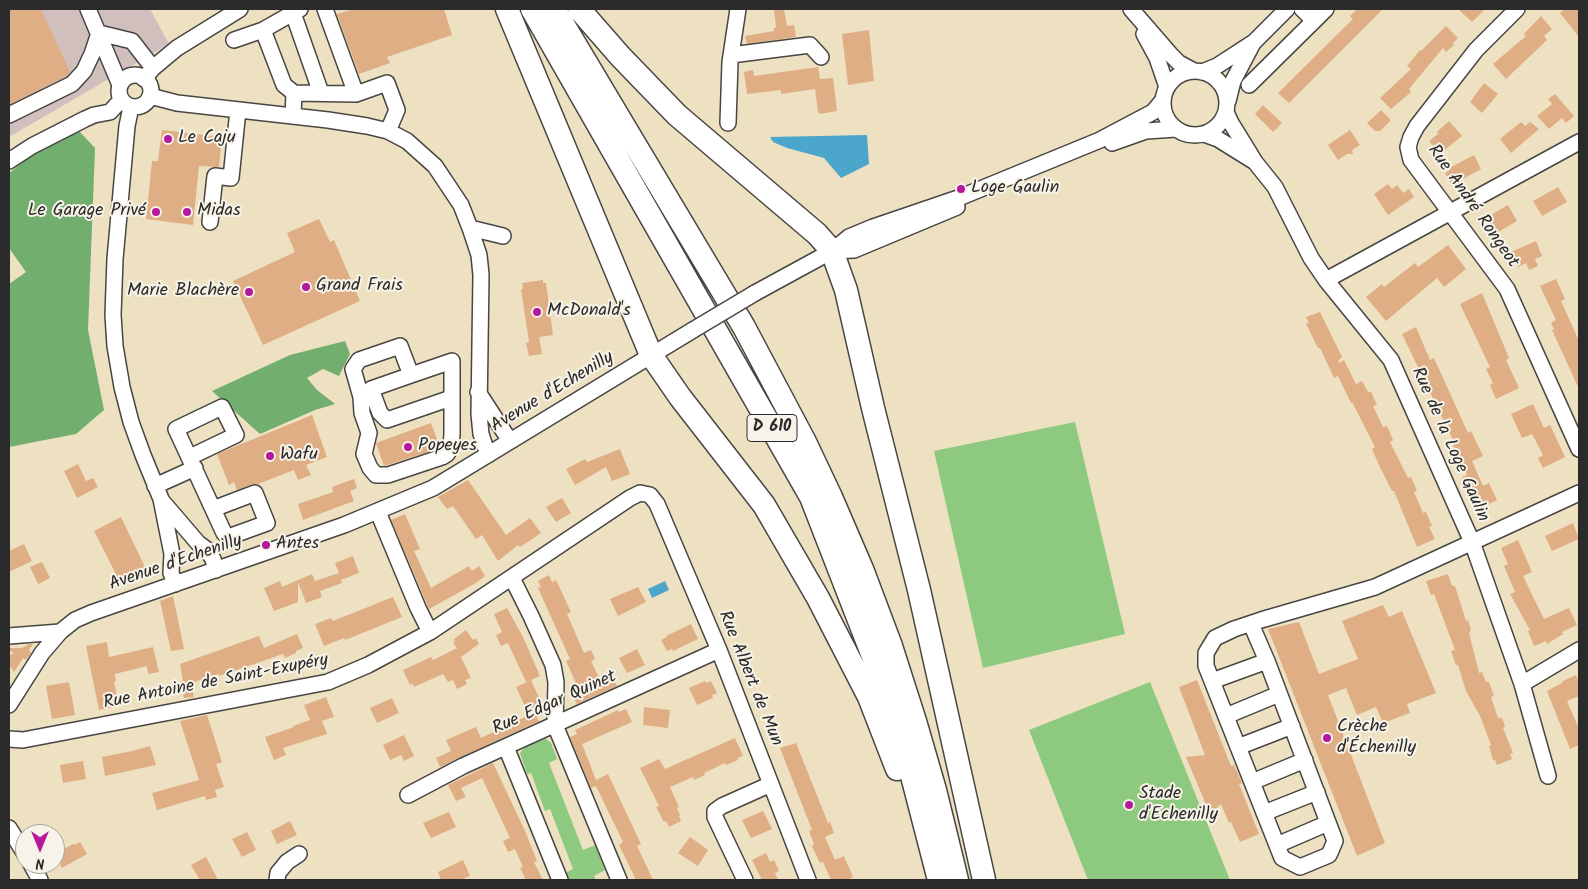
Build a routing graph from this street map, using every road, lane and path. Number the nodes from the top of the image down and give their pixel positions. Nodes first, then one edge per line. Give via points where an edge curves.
1 (88, 9) edge
2 (240, 9) edge
3 (325, 9) edge
4 (507, 9) edge
5 (532, 9) edge
6 (554, 9) edge
7 (579, 9) edge
8 (738, 9) edge
9 (1131, 9) edge
10 (1288, 9) edge
11 (1302, 9) edge
12 (1326, 9) edge
13 (1517, 9) edge
14 (297, 11) edge
15 (1314, 21) junction
16 (263, 30) junction
17 (99, 33) junction
18 (234, 40) dead end
19 (1254, 42) junction
20 (731, 55) junction
21 (821, 57) dead end
22 (1198, 71) junction
23 (148, 73) junction
24 (1249, 85) dead end
25 (294, 93) junction
26 (320, 93) junction
27 (356, 94) junction
28 (1165, 94) junction
29 (150, 96) junction
30 (124, 97) junction
31 (1227, 106) junction
32 (238, 110) junction
33 (9, 115) edge
34 (293, 116) junction
35 (728, 122) dead end
36 (1176, 129) junction
37 (388, 131) junction
38 (1204, 134) junction
39 (1579, 142) edge
40 (9, 161) edge
41 (1255, 162) junction
42 (1452, 213) junction
43 (210, 222) dead end
44 (470, 228) junction
45 (504, 236) dead end
46 (832, 250) junction
47 (1326, 280) junction
48 (651, 355) junction
49 (411, 375) junction
50 (452, 378) junction
51 (478, 386) junction
52 (451, 398) junction
53 (510, 441) junction
54 (1579, 449) edge
55 (488, 455) junction
56 (158, 493) junction
57 (1579, 494) edge
58 (650, 495) joint
59 (213, 509) dead end
60 (378, 512) junction
61 (1472, 542) junction
62 (198, 543) junction
63 (172, 554) junction
64 (216, 570) junction
65 (512, 578) junction
66 (175, 584) junction
67 (1251, 624) junction
68 (60, 632) junction
69 (430, 632) junction
70 (9, 636) edge
71 (719, 650) junction
72 (1579, 650) edge
73 (1267, 661) junction
74 (1212, 681) junction
75 (1522, 684) junction
76 (1280, 694) junction
77 (9, 705) edge
78 (1226, 716) junction
79 (555, 725) junction
80 (1292, 726) junction
81 (9, 740) edge
82 (506, 747) junction
83 (1238, 747) junction
84 (1305, 760) junction
85 (1548, 776) dead end
86 (1252, 782) junction
87 (770, 784) junction
88 (1317, 792) junction
89 (408, 795) dead end
90 (1264, 813) junction
91 (1328, 823) junction
92 (1277, 845) junction
93 (299, 854) dead end
94 (933, 858) junction
95 (277, 880) edge
96 (560, 880) edge
97 (619, 880) edge
98 (745, 880) edge
99 (808, 880) edge
100 (939, 880) edge
101 (956, 880) edge
102 (984, 880) edge

1 - 17 street
2 - 23 street via 177,48
3 - 27 street
4 - 48 highway
5 - 94 highway, D 610 via 811,497 897,718
6 - 101 highway, D 610 via 744,327 831,497 891,646 935,790
7 - 46 highway via 677,114
8 - 20 street
9 - 22 street via 1179,63
9 - 28 street via 1157,58
10 - 19 street
11 - 15 street
12 - 15 street
13 - 42 street, Rue André Rongeot via 1476,50 1416,126 1411,137 1408,147 1412,160
14 - 16 street
14 - 26 street
15 - 24 street
16 - 18 street
16 - 25 street via 284,85
17 - 23 street via 132,41
17 - 30 street
17 - 33 street via 84,71 72,84
19 - 22 street via 1217,66
19 - 31 street via 1233,81
20 - 21 street via 810,44
20 - 35 street
22 - 28 street via 1179,76
22 - 31 street via 1217,79 1226,93
23 - 29 street
23 - 30 street via 129,77
25 - 26 street
25 - 34 street
26 - 27 street
27 - 37 street via 387,83 397,110
28 - 36 street via 1165,116
28 - 46 street, Avenue d'Echenilly via 1153,112 1100,140 961,197 868,229
29 - 30 street via 140,106
29 - 32 street via 177,104
30 - 40 street via 110,112 84,120
30 - 56 street via 127,126 113,323 122,388 131,422
31 - 38 street via 1220,124
31 - 41 street, Rue de la Loge Gaulin via 1231,123
32 - 34 street
32 - 43 street via 231,178 215,176
34 - 37 street
36 - 38 street via 1191,136
36 - 46 street via 1128,136 854,250
37 - 44 street via 406,141 435,166 456,198
38 - 41 street, Rue de la Loge Gaulin
39 - 42 street
41 - 47 street, Rue de la Loge Gaulin via 1275,187 1310,258
42 - 47 street
42 - 54 street, Rue André Rongeot via 1507,289
44 - 45 street
44 - 51 street via 479,255 481,276
46 - 48 street, Avenue d'Echenilly, bridge
46 - 102 highway via 846,290 919,590
47 - 61 street, Rue de la Loge Gaulin via 1391,360
48 - 53 street, Avenue d'Echenilly
48 - 94 highway via 764,505 818,598 869,697
49 - 50 street via 452,361
49 - 52 street via 370,389 380,414 387,420
49 - 52 street via 400,346 359,360 353,369 369,432 364,454 376,475 388,475 447,454 451,447
50 - 51 street
50 - 52 street
51 - 53 street
51 - 55 street via 482,434
53 - 55 street, Avenue d'Echenilly
55 - 60 street, Avenue d'Echenilly via 433,488
56 - 59 street via 193,463
56 - 62 street
56 - 63 street
57 - 61 street
58 - 65 street, Rue Antoine de Saint-Exupéry via 640,493 630,498
58 - 71 street, Rue Albert de Mun via 657,504
60 - 64 street, Avenue d'Echenilly
60 - 69 street
61 - 67 street via 1375,587 1282,619
61 - 75 street, Rue de la Loge Gaulin
62 - 63 street via 182,544
62 - 64 street via 206,549
63 - 66 street via 171,573
64 - 66 street, Avenue d'Echenilly
65 - 69 street, Rue Antoine de Saint-Exupéry
65 - 79 street via 553,664
66 - 68 street, Avenue d'Echenilly via 75,620
67 - 73 street
67 - 74 street via 1215,638 1206,653 1206,666
68 - 70 street
68 - 77 street, Avenue d'Echenilly via 42,653
69 - 81 street, Rue Antoine de Saint-Exupéry via 328,682 23,740
71 - 79 street, Rue Edgar Quinet
71 - 87 street, Rue Albert de Mun
72 - 75 street
73 - 74 street
73 - 76 street
74 - 78 street
75 - 85 street, Rue de la Loge Gaulin
76 - 78 street
76 - 80 street
78 - 83 street
79 - 82 street, Rue Edgar Quinet
79 - 97 street
80 - 83 street
80 - 84 street
82 - 89 street, Rue Edgar Quinet
82 - 96 street
83 - 86 street
84 - 86 street
84 - 88 street
86 - 90 street
87 - 98 street via 715,811
87 - 99 street, Rue Albert de Mun
88 - 90 street
88 - 91 street
90 - 92 street
91 - 92 street
91 - 92 street via 1335,841 1329,855 1300,867 1282,858
93 - 95 street via 287,862 278,873
94 - 100 highway, D 610

